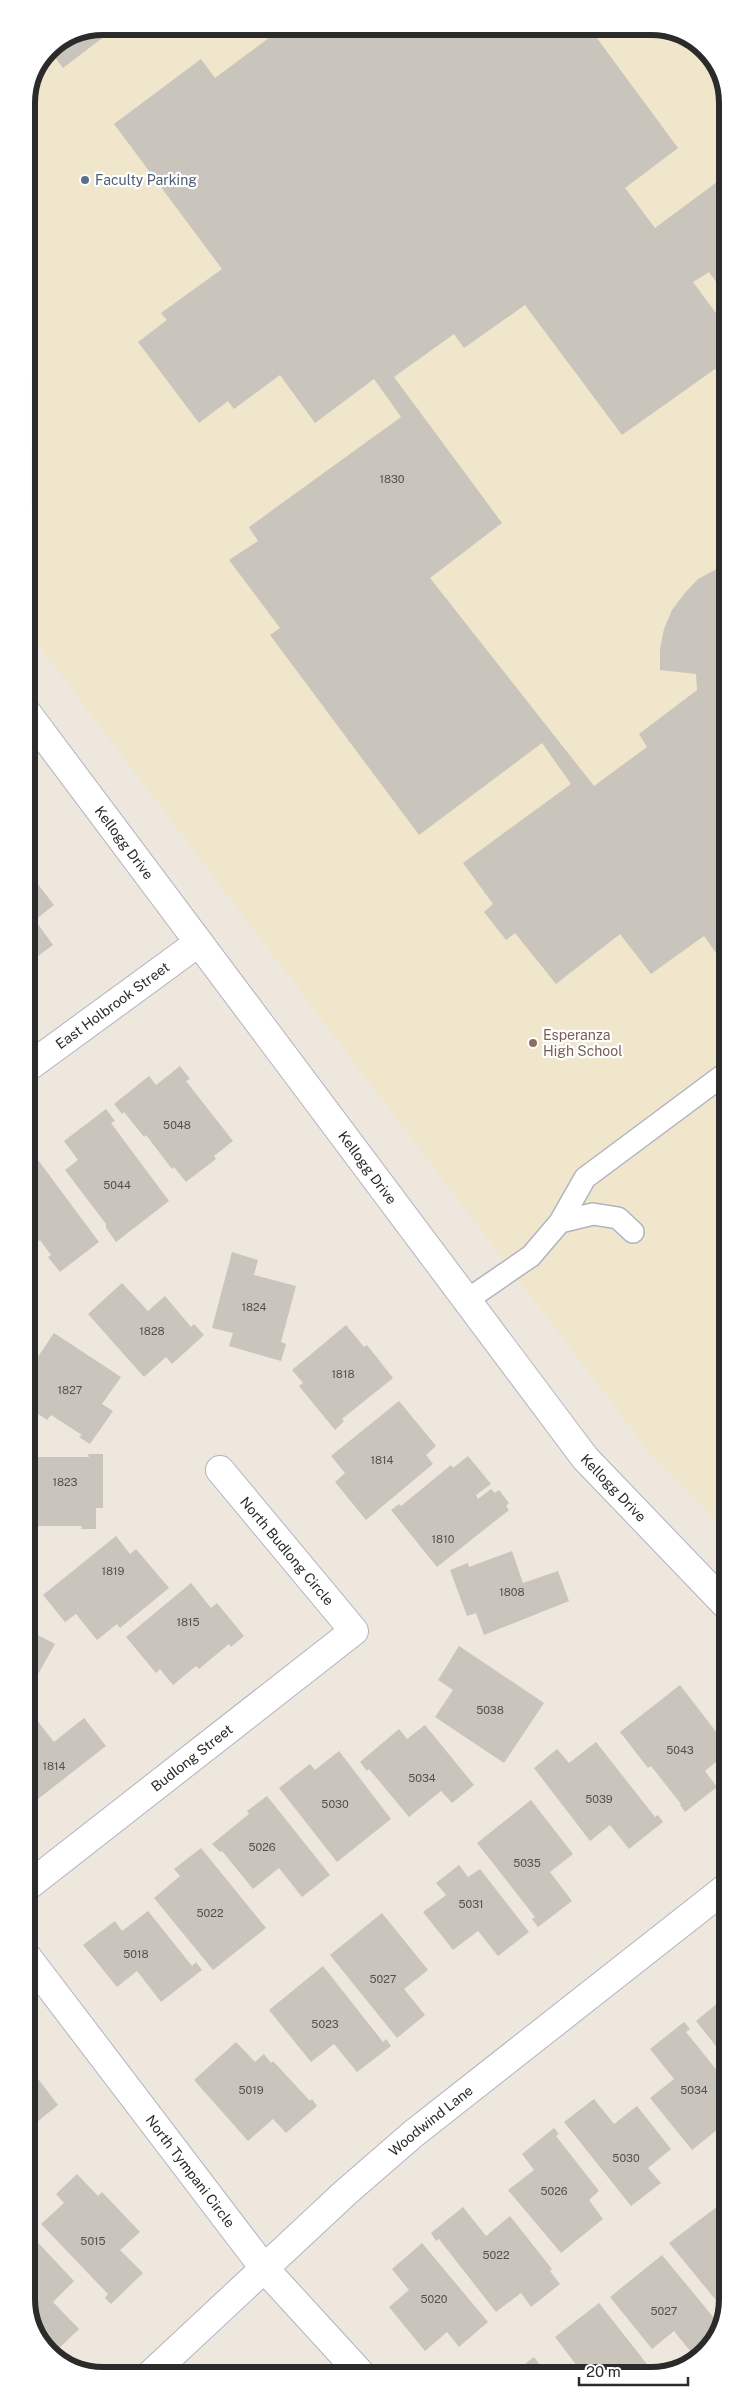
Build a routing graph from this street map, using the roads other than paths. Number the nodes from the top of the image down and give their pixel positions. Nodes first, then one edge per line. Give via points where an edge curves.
1 (35, 724) edge
2 (198, 943) junction
3 (35, 1062) edge
4 (719, 1078) edge
5 (560, 1222) junction
6 (633, 1232) dead end
7 (467, 1300) junction
8 (220, 1470) dead end
9 (719, 1590) edge
10 (354, 1631) joint
11 (35, 1881) edge
12 (719, 1893) edge
13 (35, 1967) edge
14 (264, 2268) junction
15 (159, 2367) edge
16 (355, 2367) edge

1 - 2 street, Kellogg Drive
2 - 3 street, East Holbrook Street
2 - 7 street, Kellogg Drive
4 - 5 lane via 585,1178
5 - 6 lane via 593,1214 618,1218
5 - 7 lane via 531,1256
7 - 9 street, Kellogg Drive via 585,1458
8 - 10 street, North Budlong Circle
10 - 11 street, Budlong Street
12 - 14 street, Woodwind Lane via 413,2134
13 - 14 street, North Tympani Circle
14 - 15 street, Woodwind Lane
14 - 16 street, North Tympani Circle

